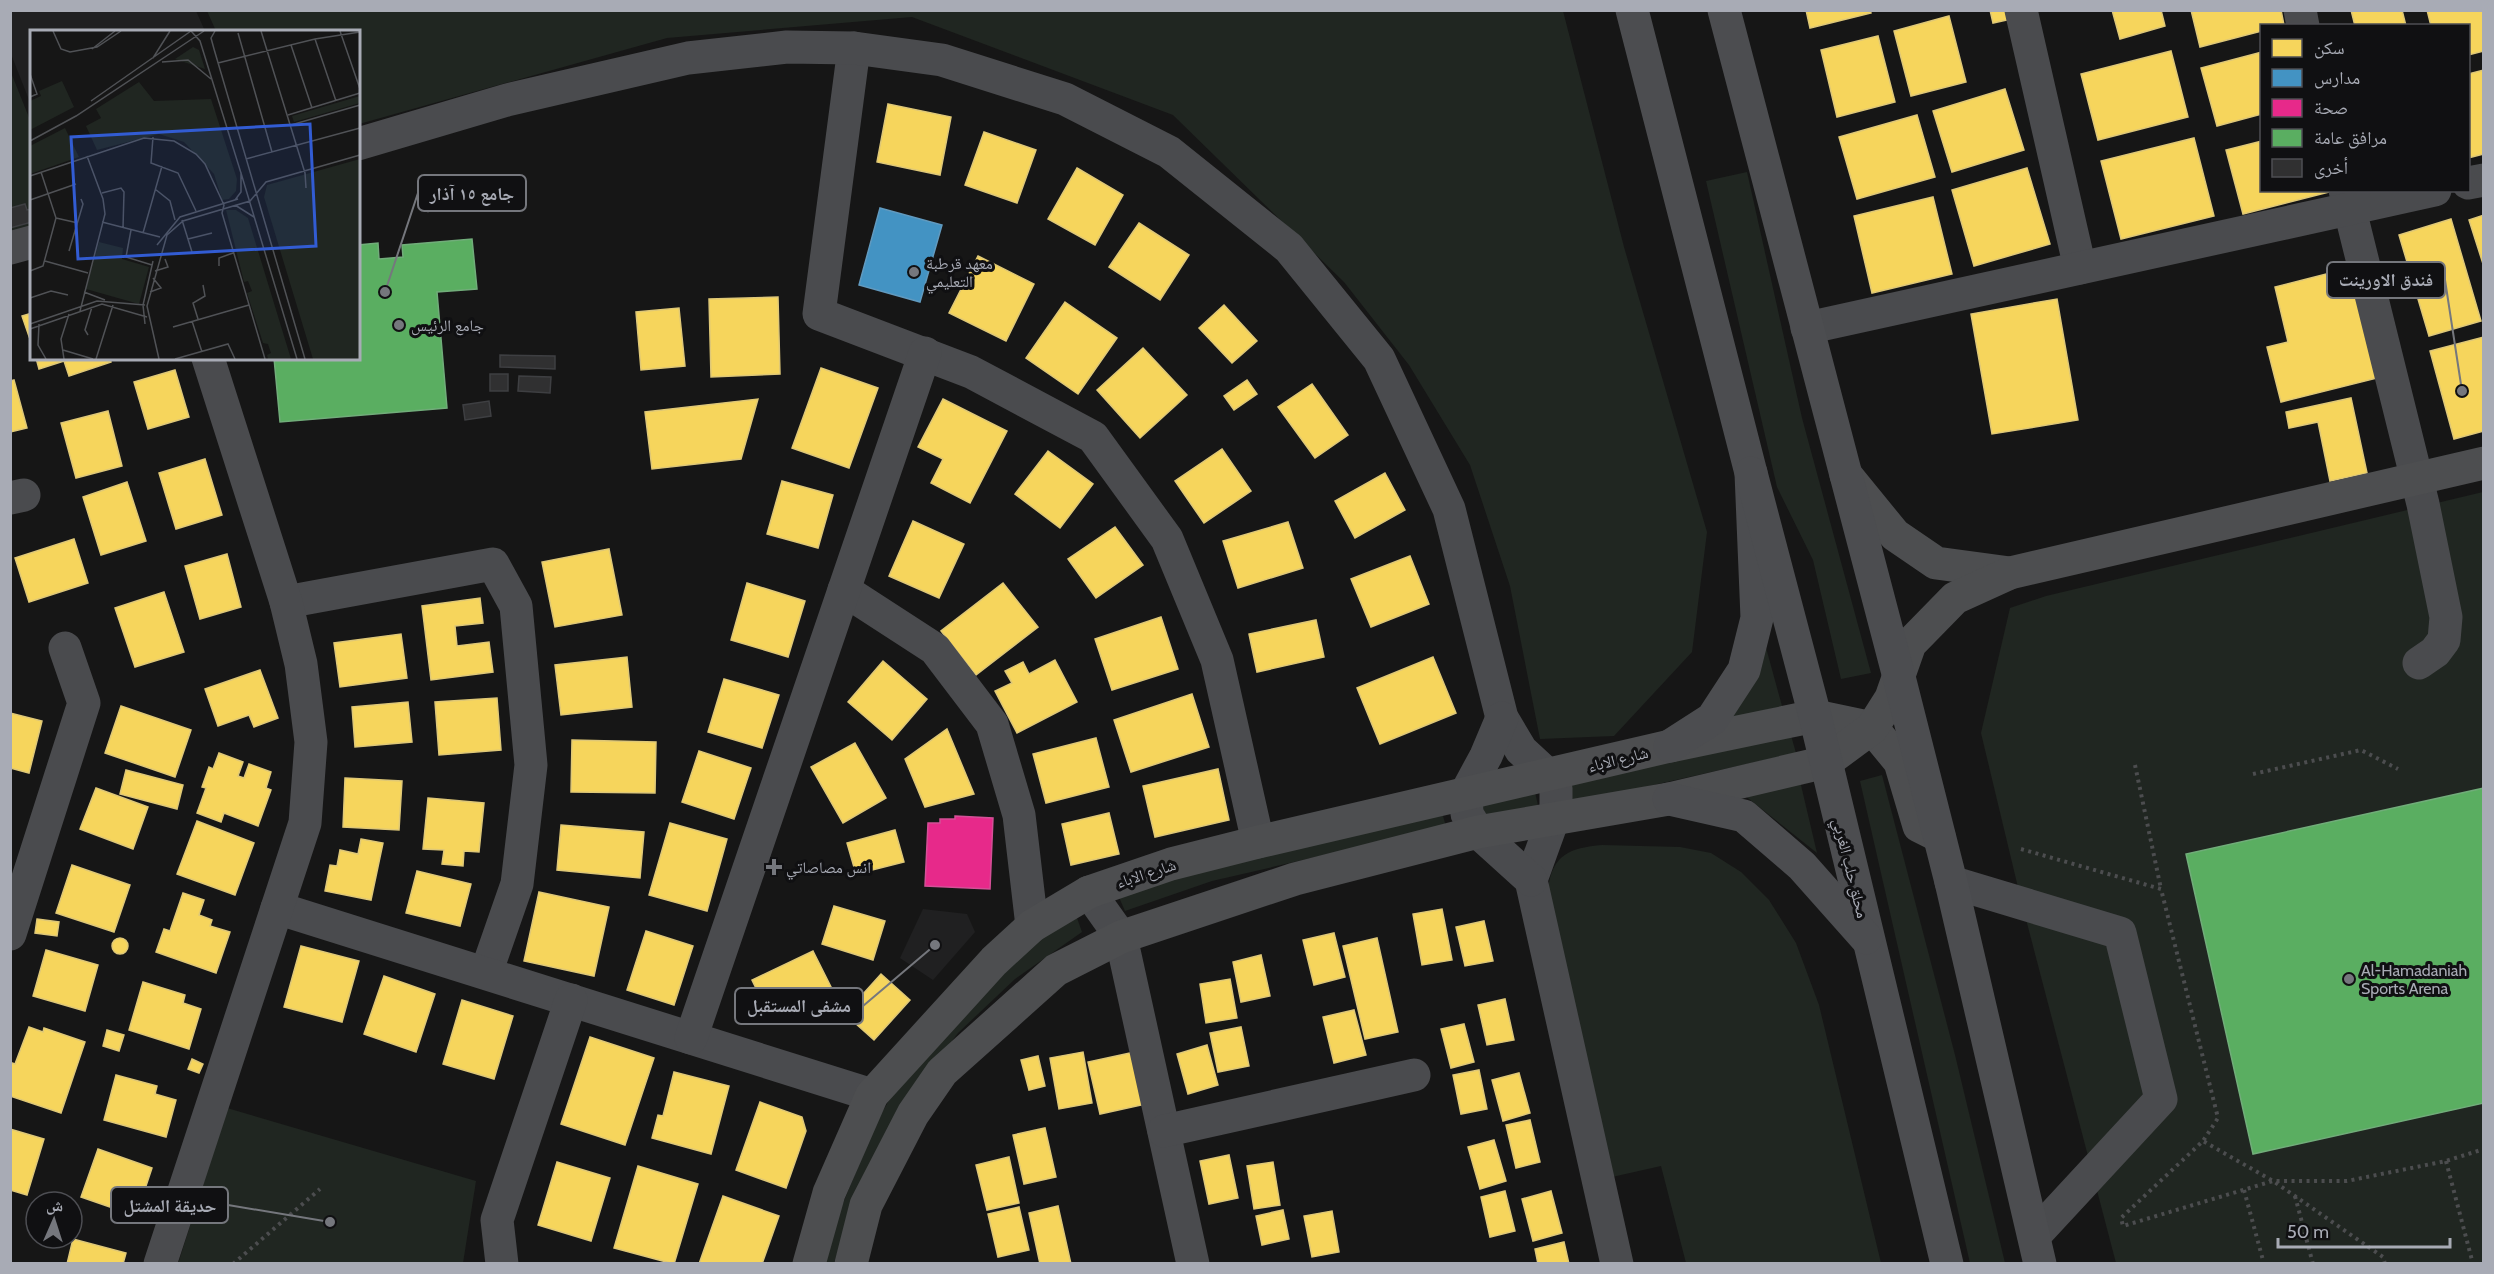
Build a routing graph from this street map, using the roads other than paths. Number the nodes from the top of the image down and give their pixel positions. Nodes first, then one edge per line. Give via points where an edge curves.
1 (1724, 10) edge
2 (2021, 10) edge
3 (1634, 18) edge
4 (854, 48) junction
5 (360, 143) edge
6 (2418, 192) edge
7 (2348, 200) edge
8 (30, 243) edge
9 (10, 248) edge
10 (2080, 268) junction
11 (1807, 328) junction
12 (925, 353) junction
13 (209, 360) edge
14 (2484, 463) edge
15 (1751, 473) junction
16 (1846, 475) junction
17 (2416, 479) junction
18 (2010, 573) junction
19 (844, 590) junction
20 (285, 602) junction
21 (65, 648) dead end
22 (2419, 663) dead end
23 (1899, 677) junction
24 (1815, 716) junction
25 (1502, 718) junction
26 (1872, 728) junction
27 (1670, 746) junction
28 (1826, 762) junction
29 (1548, 775) junction
30 (1466, 793) junction
31 (1669, 799) junction
32 (1554, 818) junction
33 (1478, 832) junction
34 (1939, 836) junction
35 (1258, 842) junction
36 (1531, 880) junction
37 (1951, 882) junction
38 (1089, 892) junction
39 (277, 908) junction
40 (14, 914) edge
41 (1032, 926) junction
42 (1121, 937) junction
43 (1869, 942) junction
44 (486, 973) junction
45 (571, 1000) junction
46 (691, 1038) junction
47 (1414, 1075) dead end
48 (872, 1095) junction
49 (1164, 1131) junction
50 (2037, 1250) edge
51 (160, 1263) edge
52 (502, 1263) edge
53 (809, 1263) edge
54 (851, 1263) edge
55 (1193, 1263) edge
56 (1617, 1263) edge
57 (1947, 1263) edge

1 - 11 highway
2 - 10 street
3 - 15 highway
4 - 5 street via 787,47 688,58 507,100
4 - 12 street via 819,314
4 - 25 street via 942,60 1065,99 1169,152 1289,248 1379,359 1449,509
6 - 7 street
7 - 10 street
7 - 17 street
8 - 9 street
10 - 11 street
11 - 16 highway
12 - 19 street
12 - 35 street via 971,372 1092,437 1167,539 1217,660
13 - 20 street
14 - 17 main road
15 - 24 highway, محلق حلب الغربي
15 - 27 highway via 1757,618 1744,670 1712,719
16 - 18 main road via 1895,535 1936,563
16 - 23 highway
17 - 18 main road
17 - 22 street via 2448,625 2440,646
18 - 23 main road via 1955,598 1910,644
19 - 41 street via 935,649 992,724 1019,815
19 - 46 street
20 - 39 street via 301,664 311,742 305,823
20 - 44 street via 493,564 516,606 531,765 518,884
21 - 40 street via 84,703
23 - 26 main road via 1891,699
23 - 34 highway
24 - 26 main road
24 - 27 main road, شارع الاباء
24 - 28 highway, محلق حلب الغربي
25 - 29 street via 1521,750
25 - 30 street
26 - 28 main road
26 - 34 main road via 1900,762 1919,826
27 - 29 main road, شارع الاباء
28 - 31 main road
28 - 43 highway, محلق حلب الغربي
29 - 30 main road, شارع الاباء
29 - 32 street via 1557,795
30 - 33 street via 1467,814
30 - 35 main road, شارع الاباء
31 - 32 main road
31 - 43 highway via 1744,816 1802,866
32 - 33 main road
32 - 36 street
33 - 36 street
33 - 42 main road via 1295,879
34 - 37 highway
35 - 38 main road, شارع الاباء via 1171,864
36 - 56 street
37 - 50 highway
37 - 50 street via 2120,933 2161,1099
38 - 41 main road, شارع الاباء
38 - 42 street
39 - 44 street
39 - 51 street
41 - 48 main road, شارع الاباء via 994,961
42 - 49 street
42 - 54 main road via 1056,970 942,1072 913,1114 866,1205
43 - 57 highway, محلق حلب الغربي
44 - 45 street
45 - 46 street
45 - 52 street via 497,1220
46 - 48 street
47 - 49 street
48 - 53 main road, شارع الاباء via 829,1194
49 - 55 street

